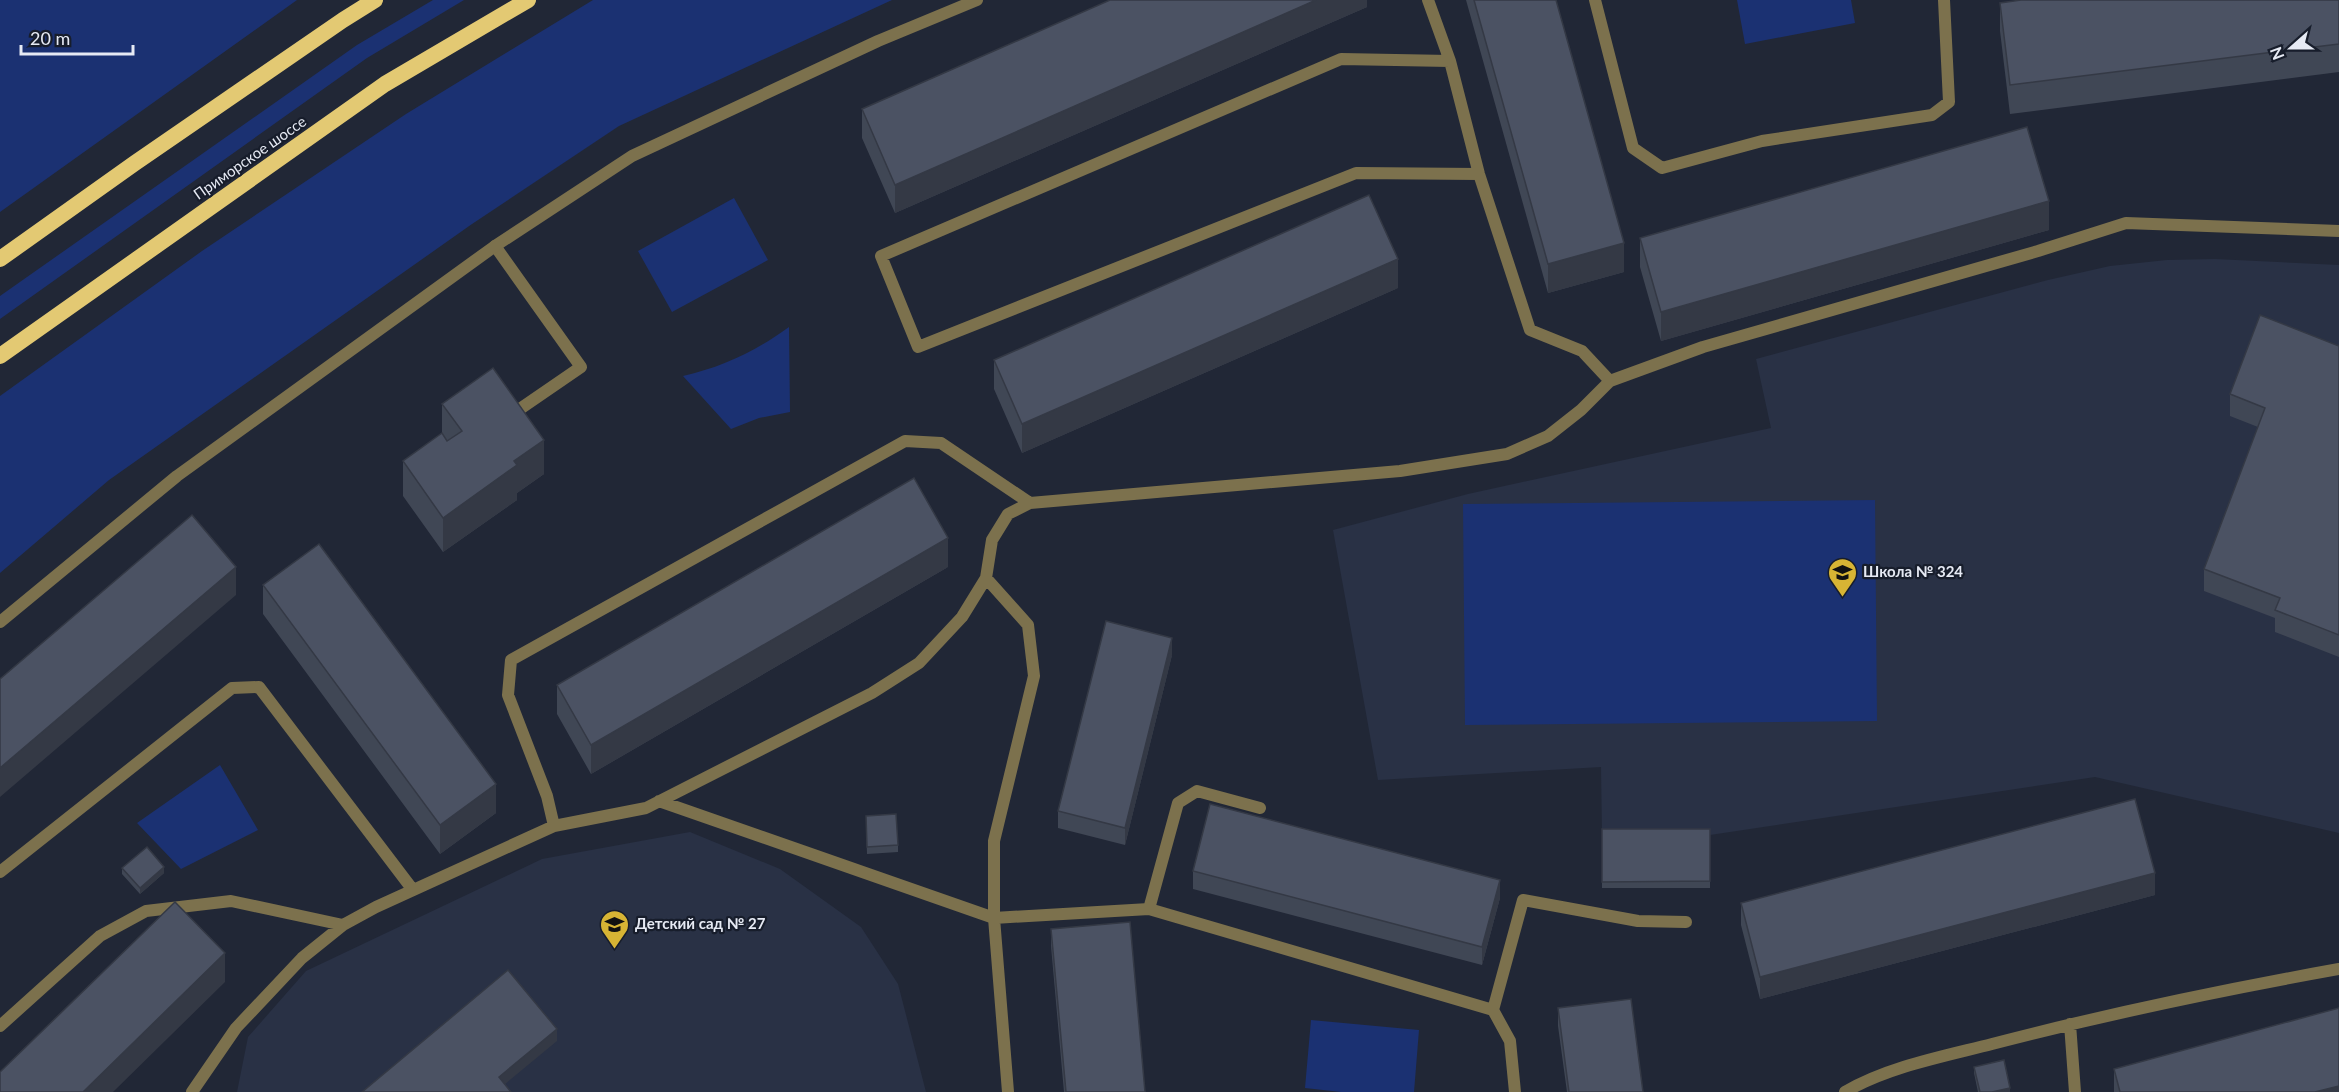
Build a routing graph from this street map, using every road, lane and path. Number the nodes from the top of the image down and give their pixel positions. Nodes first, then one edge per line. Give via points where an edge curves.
1 (375, 0) edge
2 (528, 0) edge
3 (977, 0) edge
4 (1428, 0) edge
5 (1595, 0) edge
6 (1944, 0) edge
7 (1450, 61) junction
8 (1479, 174) junction
9 (2339, 231) edge
10 (495, 246) junction
11 (0, 260) edge
12 (0, 356) edge
13 (1610, 381) junction
14 (514, 413) edge
15 (1030, 503) junction
16 (986, 578) junction
17 (0, 622) edge
18 (659, 801) junction
19 (1260, 808) dead end
20 (554, 826) junction
21 (0, 872) edge
22 (413, 890) junction
23 (1149, 909) junction
24 (994, 918) junction
25 (1686, 922) dead end
26 (343, 926) junction
27 (2339, 969) edge
28 (1493, 1010) junction
29 (2070, 1024) junction
30 (0, 1026) edge
31 (192, 1092) edge
32 (1008, 1092) edge
33 (1515, 1092) edge
34 (1845, 1092) edge
35 (2075, 1092) edge

1 - 11 highway
2 - 12 highway, Приморское шоссе via 385,84
3 - 10 street via 878,40 632,156
4 - 7 street
5 - 6 street via 1633,148 1662,168 1761,141 1932,115 1949,102
7 - 8 street
7 - 8 street via 1341,59 881,256 918,347 1356,173
8 - 13 street via 1530,330 1582,351
9 - 13 street via 2126,224 1703,347
10 - 14 street via 581,367
10 - 17 street via 177,476
13 - 15 street via 1548,436 1507,454 1400,471
15 - 16 street via 1008,514 992,540
15 - 20 street via 941,443 905,441 511,660 508,695 547,796
16 - 18 street via 962,617 919,663 872,693
16 - 24 street via 1028,625 1034,676 994,842
18 - 20 street via 646,808
18 - 24 street
19 - 23 street via 1197,791 1178,803
20 - 22 street
21 - 22 street via 231,688 259,687
22 - 26 street
23 - 24 street
23 - 28 street
24 - 32 street
25 - 28 street via 1638,921 1522,900
26 - 30 street via 231,901 146,911 100,936
26 - 31 street via 302,958 236,1028
27 - 29 street
28 - 33 street via 1510,1041
29 - 34 street via 1927,1061
29 - 35 street

